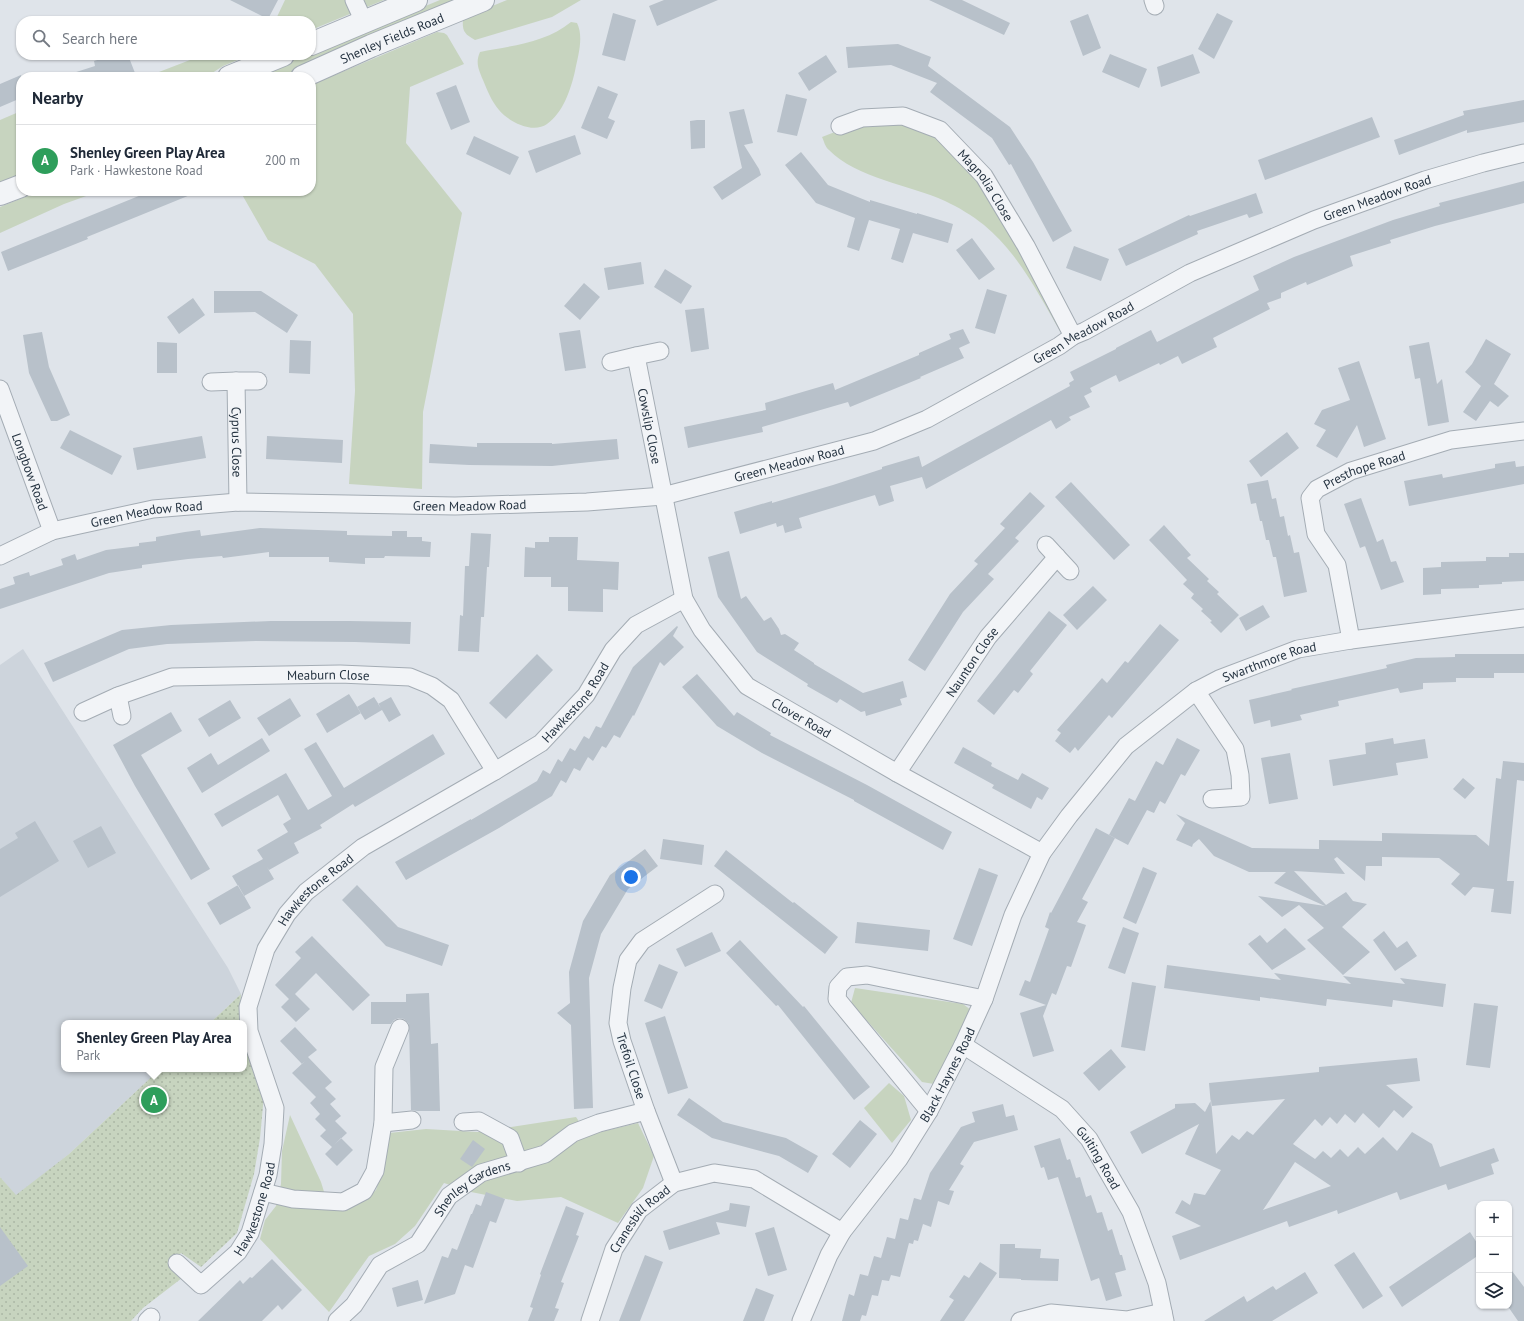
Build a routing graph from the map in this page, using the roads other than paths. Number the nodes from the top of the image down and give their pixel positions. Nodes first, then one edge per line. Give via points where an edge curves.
1 (354, 0) edge
2 (416, 0) edge
3 (483, 0) edge
4 (364, 22) junction
5 (316, 42) edge
6 (271, 60) edge
7 (241, 72) edge
8 (313, 72) edge
9 (840, 126) dead end
10 (1524, 153) edge
11 (16, 188) edge
12 (0, 194) edge
13 (1073, 336) junction
14 (660, 351) dead end
15 (636, 356) junction
16 (611, 362) dead end
17 (258, 381) dead end
18 (211, 382) dead end
19 (236, 382) junction
20 (0, 390) edge
21 (1524, 431) edge
22 (663, 496) junction
23 (238, 502) junction
24 (52, 531) junction
25 (1046, 545) dead end
26 (0, 556) edge
27 (1057, 557) junction
28 (1070, 571) dead end
29 (684, 599) junction
30 (1524, 618) edge
31 (1350, 640) junction
32 (1196, 691) junction
33 (118, 696) junction
34 (83, 712) dead end
35 (122, 716) dead end
36 (495, 771) junction
37 (897, 773) junction
38 (1212, 799) dead end
39 (1069, 816) joint
40 (1042, 853) junction
41 (715, 894) dead end
42 (984, 998) junction
43 (400, 1028) dead end
44 (963, 1045) junction
45 (646, 1111) junction
46 (929, 1112) junction
47 (412, 1120) dead end
48 (463, 1122) dead end
49 (383, 1123) junction
50 (519, 1163) junction
51 (674, 1183) junction
52 (263, 1192) junction
53 (842, 1232) junction
54 (177, 1263) dead end
55 (1164, 1317) edge
56 (337, 1321) edge
57 (590, 1321) edge
58 (801, 1321) edge
59 (1020, 1321) edge

1 - 4 street
2 - 4 street, Shenley Fields Road
3 - 8 street, Shenley Fields Road
4 - 5 street, Shenley Fields Road
6 - 7 street
9 - 13 street, Magnolia Close via 862,118 903,116 940,130 984,176 1026,246
10 - 13 street, Green Meadow Road via 1425,180 1314,220 1190,273
11 - 12 street
13 - 22 street, Green Meadow Road via 927,419 874,442
14 - 15 street
15 - 16 street
15 - 22 street, Cowslip Close
17 - 19 street
18 - 19 street
19 - 23 street, Cyprus Close
20 - 24 street, Longbow Road
21 - 31 street, Presthope Road via 1451,440 1351,471 1317,489 1310,498 1316,534 1337,565
22 - 23 street, Green Meadow Road via 587,502 455,506
22 - 29 street, Clover Road
23 - 24 street, Green Meadow Road via 153,508
24 - 26 street, Green Meadow Road
25 - 27 street
27 - 28 street
27 - 37 street, Naunton Close via 988,637
29 - 36 street, Hawkestone Road via 636,625 613,650 586,696 541,743
29 - 37 street, Clover Road via 702,630 747,686
30 - 31 street, Swarthmore Road
31 - 32 street, Swarthmore Road via 1298,649 1219,679
32 - 38 street via 1235,749 1240,774 1241,797
32 - 39 street, Swarthmore Road via 1126,746
33 - 34 street, Meaburn Close
33 - 35 street
33 - 36 street, Meaburn Close via 172,677 340,674 410,677 432,686 451,700
36 - 52 street, Hawkestone Road via 363,847 306,892 287,914 266,949 248,1007 248,1031 275,1108 273,1144
37 - 40 street, Clover Road
39 - 40 street, Black Haynes Road
40 - 42 street, Black Haynes Road via 1013,915
41 - 45 street, Trefoil Close via 642,941 628,960 618,1023
42 - 44 street, Black Haynes Road
42 - 46 street via 867,975 847,977 838,987 837,999
43 - 49 street via 384,1067
44 - 46 street, Black Haynes Road
44 - 55 street, Guiting Road via 1062,1109 1089,1139 1131,1212 1158,1283
45 - 50 street, Shenley Gardens via 599,1122 573,1133 545,1154
45 - 51 street, Trefoil Close
46 - 53 street, Black Haynes Road via 899,1159
47 - 49 street
48 - 50 street via 480,1121 510,1138
49 - 52 street via 375,1170 364,1192 342,1202 293,1199
50 - 56 street, Shenley Gardens via 481,1173 449,1196 418,1244 380,1265 354,1305
51 - 53 street, Cranesbill Road via 714,1172 754,1179
51 - 57 street, Cranesbill Road via 639,1210 614,1249
52 - 54 street, Hawkestone Road via 250,1233 238,1252 200,1285
53 - 58 street, Black Haynes Road via 829,1255
55 - 59 street via 1127,1320 1051,1313

